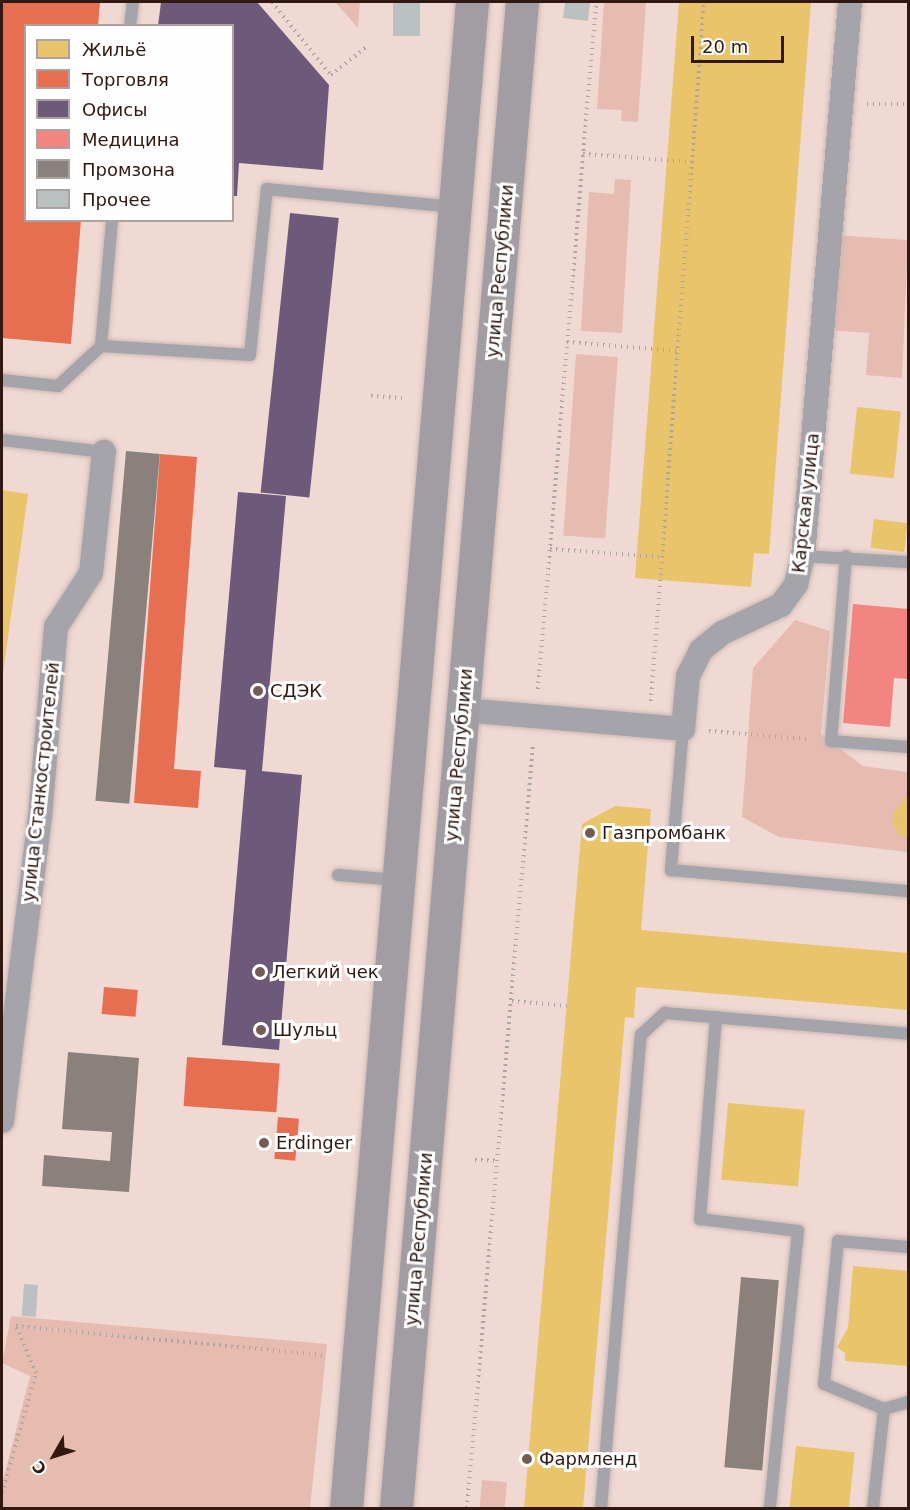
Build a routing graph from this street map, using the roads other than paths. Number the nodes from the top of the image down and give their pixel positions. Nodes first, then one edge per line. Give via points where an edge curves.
1 (133, 2) edge
2 (472, 2) edge
3 (522, 2) edge
4 (850, 2) edge
5 (130, 24) edge
6 (455, 208) junction
7 (112, 222) edge
8 (101, 346) junction
9 (2, 380) edge
10 (2, 440) edge
11 (104, 452) joint
12 (803, 556) junction
13 (846, 556) junction
14 (909, 562) edge
15 (463, 710) junction
16 (683, 729) junction
17 (909, 747) edge
18 (338, 875) dead end
19 (399, 880) junction
20 (909, 891) edge
21 (716, 1017) junction
22 (909, 1034) edge
23 (2, 1121) edge
24 (909, 1247) edge
25 (909, 1402) edge
26 (884, 1410) junction
27 (346, 1509) edge
28 (396, 1509) edge
29 (601, 1509) edge
30 (770, 1509) edge
31 (873, 1509) edge

1 - 5 lane
2 - 6 main road
3 - 15 main road, улица Республики
4 - 12 street, Карская улица
6 - 8 lane via 267,189 250,355
6 - 19 main road
7 - 8 lane
8 - 9 lane via 58,387
10 - 11 lane
11 - 23 street, улица Станкостроителей via 91,573 56,627 40,817
12 - 13 lane
12 - 16 street, Карская улица via 796,584 780,604 722,633 701,650 688,676
13 - 14 lane
13 - 17 lane via 831,741
15 - 16 street
15 - 28 main road, улица Республики
16 - 20 lane via 671,870
18 - 19 lane
19 - 27 main road
21 - 22 lane
21 - 29 lane via 665,1013 641,1035
21 - 30 lane via 700,1219 798,1231
24 - 26 lane via 838,1241 824,1384
25 - 26 lane
26 - 31 lane

